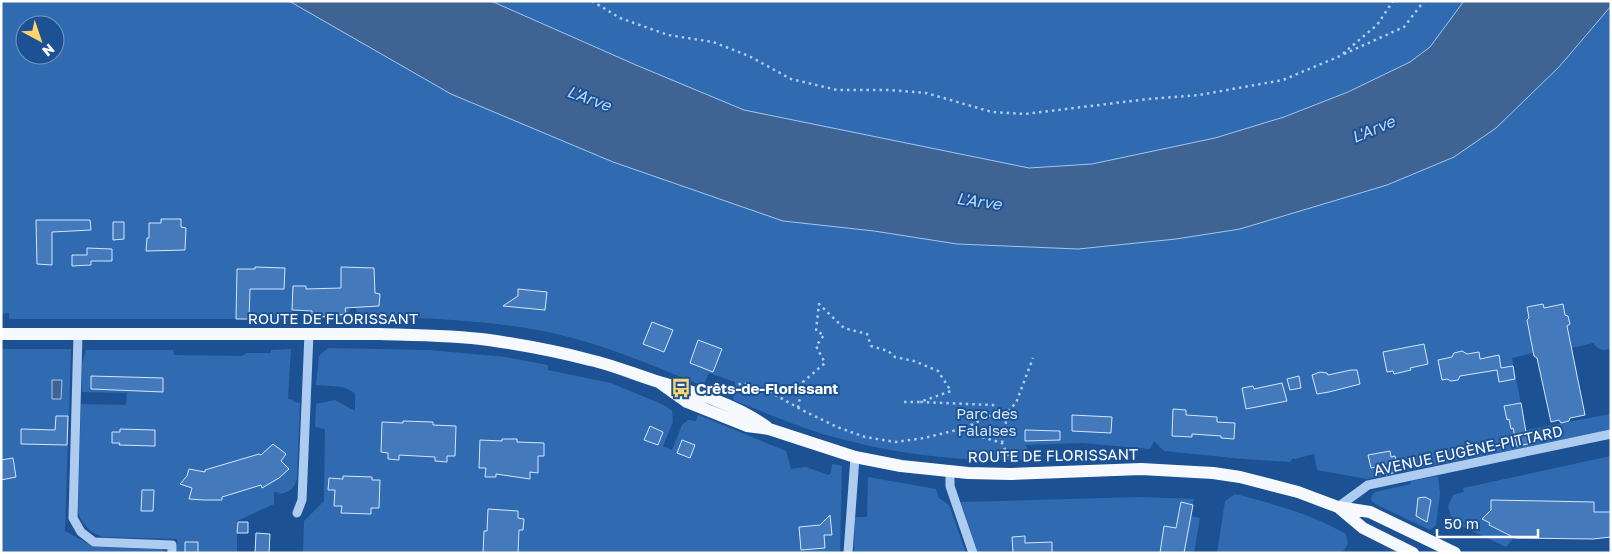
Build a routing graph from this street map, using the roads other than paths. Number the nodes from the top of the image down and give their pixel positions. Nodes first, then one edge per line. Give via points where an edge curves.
1 (309, 333) junction
2 (1, 334) edge
3 (78, 334) junction
4 (1611, 434) edge
5 (855, 457) junction
6 (950, 472) junction
7 (1338, 507) junction
8 (297, 512) dead end
9 (172, 553) edge
10 (848, 553) edge
11 (973, 553) edge
12 (1413, 553) edge
13 (1455, 553) edge

1 - 3 main road, ROUTE DE FLORISSANT
1 - 5 main road, ROUTE DE FLORISSANT via 432,335 488,340 592,360 659,382 687,402 747,426 769,429
1 - 8 street via 302,500
2 - 3 main road, ROUTE DE FLORISSANT
3 - 9 street via 73,518 81,532 94,542 172,545
4 - 7 street, AVENUE EUGÈNE-PITTARD via 1368,485
5 - 6 main road, ROUTE DE FLORISSANT
5 - 10 street
6 - 7 main road, ROUTE DE FLORISSANT via 1011,474 1141,470 1213,474 1280,486
6 - 11 street via 950,486
7 - 12 main road, ROUTE DE FLORISSANT via 1363,528
7 - 13 main road, ROUTE DE FLORISSANT via 1370,512

